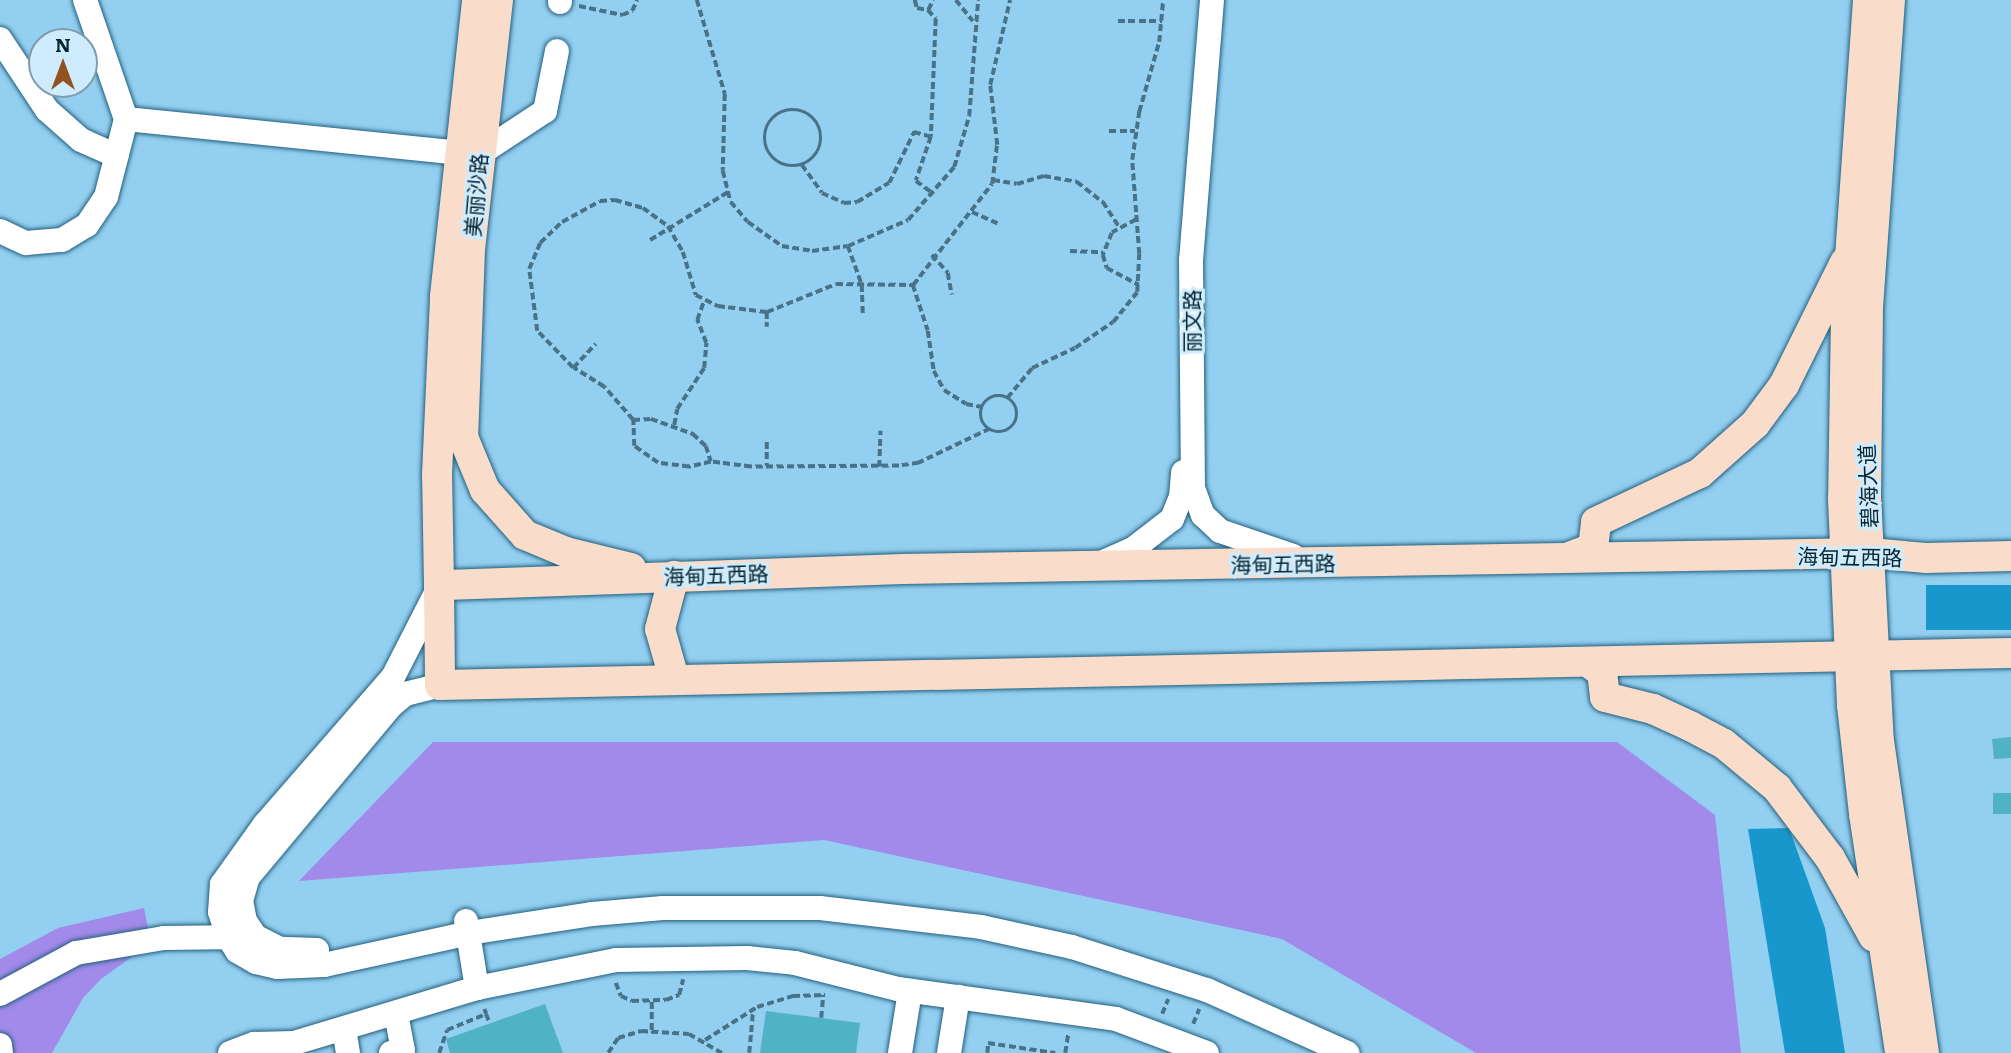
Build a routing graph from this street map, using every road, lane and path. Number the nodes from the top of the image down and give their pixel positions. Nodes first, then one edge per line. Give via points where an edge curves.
1 (85, 0) edge
2 (477, 0) edge
3 (498, 0) edge
4 (637, 0) edge
5 (697, 0) edge
6 (915, 0) edge
7 (933, 0) edge
8 (956, 0) edge
9 (978, 0) edge
10 (1010, 0) edge
11 (1163, 0) edge
12 (1204, 0) edge
13 (1212, 0) edge
14 (1868, 0) edge
15 (1890, 0) edge
16 (560, 1) edge
17 (928, 10) junction
18 (973, 20) junction
19 (1118, 20) dead end
20 (1162, 21) junction
21 (0, 39) edge
22 (557, 51) dead end
23 (126, 119) junction
24 (1109, 131) dead end
25 (1135, 131) junction
26 (931, 137) junction
27 (468, 154) junction
28 (117, 156) junction
29 (802, 165) junction
30 (993, 180) junction
31 (728, 192) junction
32 (934, 194) junction
33 (971, 212) junction
34 (1136, 220) junction
35 (999, 224) dead end
36 (668, 226) junction
37 (1120, 228) junction
38 (0, 231) edge
39 (650, 240) dead end
40 (848, 246) junction
41 (1070, 251) dead end
42 (1104, 252) junction
43 (1850, 253) junction
44 (932, 255) junction
45 (862, 285) junction
46 (913, 285) junction
47 (1139, 285) junction
48 (952, 295) dead end
49 (704, 301) junction
50 (767, 312) junction
51 (863, 314) dead end
52 (767, 327) dead end
53 (595, 344) dead end
54 (573, 368) junction
55 (451, 390) junction
56 (1007, 398) junction
57 (983, 407) junction
58 (634, 420) junction
59 (674, 425) junction
60 (990, 429) junction
61 (880, 431) dead end
62 (767, 442) dead end
63 (712, 462) junction
64 (767, 466) junction
65 (879, 467) junction
66 (1857, 553) junction
67 (2011, 556) edge
68 (1569, 558) junction
69 (1318, 562) junction
70 (1092, 567) junction
71 (669, 576) junction
72 (439, 585) junction
73 (2011, 653) edge
74 (1862, 656) junction
75 (1588, 662) junction
76 (659, 678) junction
77 (440, 685) junction
78 (468, 927) junction
79 (237, 929) junction
80 (1883, 949) junction
81 (683, 958) junction
82 (616, 960) junction
83 (1176, 979) junction
84 (0, 982) edge
85 (477, 988) junction
86 (1207, 990) junction
87 (910, 991) junction
88 (0, 994) edge
89 (823, 995) junction
90 (833, 995) dead end
91 (958, 997) junction
92 (652, 1001) junction
93 (753, 1009) junction
94 (485, 1014) junction
95 (396, 1015) junction
96 (821, 1018) dead end
97 (490, 1024) dead end
98 (652, 1031) junction
99 (1155, 1032) junction
100 (705, 1040) junction
101 (346, 1041) edge
102 (1196, 1049) edge
103 (230, 1053) edge
104 (391, 1053) edge
105 (439, 1053) edge
106 (608, 1053) edge
107 (722, 1053) edge
108 (749, 1053) edge
109 (901, 1053) edge
110 (949, 1053) edge
111 (987, 1053) edge
112 (1055, 1053) edge
113 (1347, 1053) edge
114 (1368, 1053) edge
115 (1900, 1053) edge
116 (1924, 1053) edge

1 - 23 street
2 - 27 main road, 美丽沙路
3 - 27 main road, 美丽沙路
4 - 16 path via 632,11 622,15
5 - 31 path via 725,94 723,171
6 - 17 path via 919,10
7 - 17 path
8 - 18 path
9 - 18 path
10 - 30 path via 990,85 997,145
11 - 20 path
12 - 70 street, 丽文路 via 1186,192 1181,497 1172,519 1149,539
13 - 69 street, 丽文路 via 1191,260 1193,488 1203,515 1220,531 1243,542
14 - 43 main road, 碧海大道
15 - 66 main road, 碧海大道 via 1868,308
17 - 26 path via 936,19
18 - 32 path via 969,116 954,167
19 - 20 path
20 - 25 path
21 - 28 street via 47,110 81,140
22 - 27 street via 545,111
23 - 27 street
23 - 28 street
24 - 25 path
25 - 34 path
26 - 29 path via 914,132 889,183 857,202 844,203 822,194
26 - 32 path via 916,181
27 - 55 main road, 美丽沙路
28 - 38 street via 101,207 75,233 37,244
29 - 29 path via 817,153 820,134 811,118 784,112 770,122 766,147 784,165
30 - 33 path
30 - 37 path via 1017,184 1044,176 1077,181 1103,202
31 - 36 path
31 - 40 path via 748,222 782,246 812,251
32 - 40 path via 908,220
33 - 35 path
33 - 44 path
34 - 37 path
34 - 47 path
36 - 39 path
36 - 49 path via 683,252 696,295
36 - 54 path via 628,202 600,201 562,222 540,243 529,269 537,331
37 - 42 path via 1105,243
40 - 45 path
41 - 42 path
42 - 47 path via 1107,268
43 - 66 main road, 碧海大道 via 1843,415
43 - 68 main road via 1784,385 1755,424 1700,472 1596,522 1593,548
44 - 46 path
44 - 48 path via 948,273
45 - 46 path
45 - 50 path via 836,284
45 - 51 path
46 - 57 path via 928,331 934,371 944,390
47 - 56 path via 1113,322 1075,348 1032,368
49 - 50 path
49 - 59 path via 697,320 706,343 704,368 677,409
50 - 52 path
53 - 54 path
54 - 58 path via 604,387
55 - 71 main road via 468,453 485,490 509,522 544,544
55 - 72 main road
56 - 57 path via 991,398
56 - 60 path via 1016,406 1015,422 1001,432
57 - 60 path via 982,419
58 - 59 path
58 - 63 path via 634,446 645,457 670,466
59 - 63 path via 706,446
60 - 65 path via 919,463
61 - 65 path
62 - 64 path
63 - 64 path
64 - 65 path
66 - 67 main road, 海甸五西路 via 1926,558
66 - 68 main road, 海甸五西路
66 - 74 main road, 碧海大道
68 - 69 main road, 海甸五西路
69 - 70 main road, 海甸五西路
70 - 71 main road, 海甸五西路
71 - 72 main road, 海甸五西路
71 - 76 main road via 660,629
72 - 77 main road
72 - 79 street via 393,677 229,871 220,895
73 - 74 main road
74 - 75 main road
74 - 80 main road, 碧海大道 via 1864,814
74 - 116 main road, 碧海大道
75 - 76 main road
75 - 80 main road via 1602,672 1605,697 1653,709 1690,726 1724,744 1777,788 1830,858
76 - 77 main road
77 - 79 street via 405,694 392,705 265,853 243,888
78 - 79 street via 300,967 256,962 237,951
78 - 83 street via 663,908 820,908 981,927 1072,947
78 - 85 street
78 - 114 street via 586,904 709,895 838,899 954,912 1045,930 1166,964 1252,996
79 - 84 street via 163,923 97,936 54,951
79 - 88 street via 76,953
80 - 115 main road, 碧海大道
81 - 82 street
81 - 87 street via 795,963
81 - 92 path via 679,995
82 - 85 street
82 - 92 path via 621,996
83 - 86 street
83 - 99 path
85 - 94 path
85 - 95 street
86 - 102 path
86 - 113 street
87 - 91 street
87 - 109 street
89 - 90 path
89 - 93 path via 793,996
89 - 96 path
91 - 99 street via 1062,1009
91 - 110 street
92 - 98 path
93 - 100 path
93 - 108 path
94 - 97 path
94 - 105 path via 447,1030
95 - 101 street
95 - 104 street via 403,1050
98 - 100 path
98 - 106 path via 628,1032
99 - 102 street
100 - 107 path
101 - 103 street via 254,1044
111 - 112 path via 988,1043

